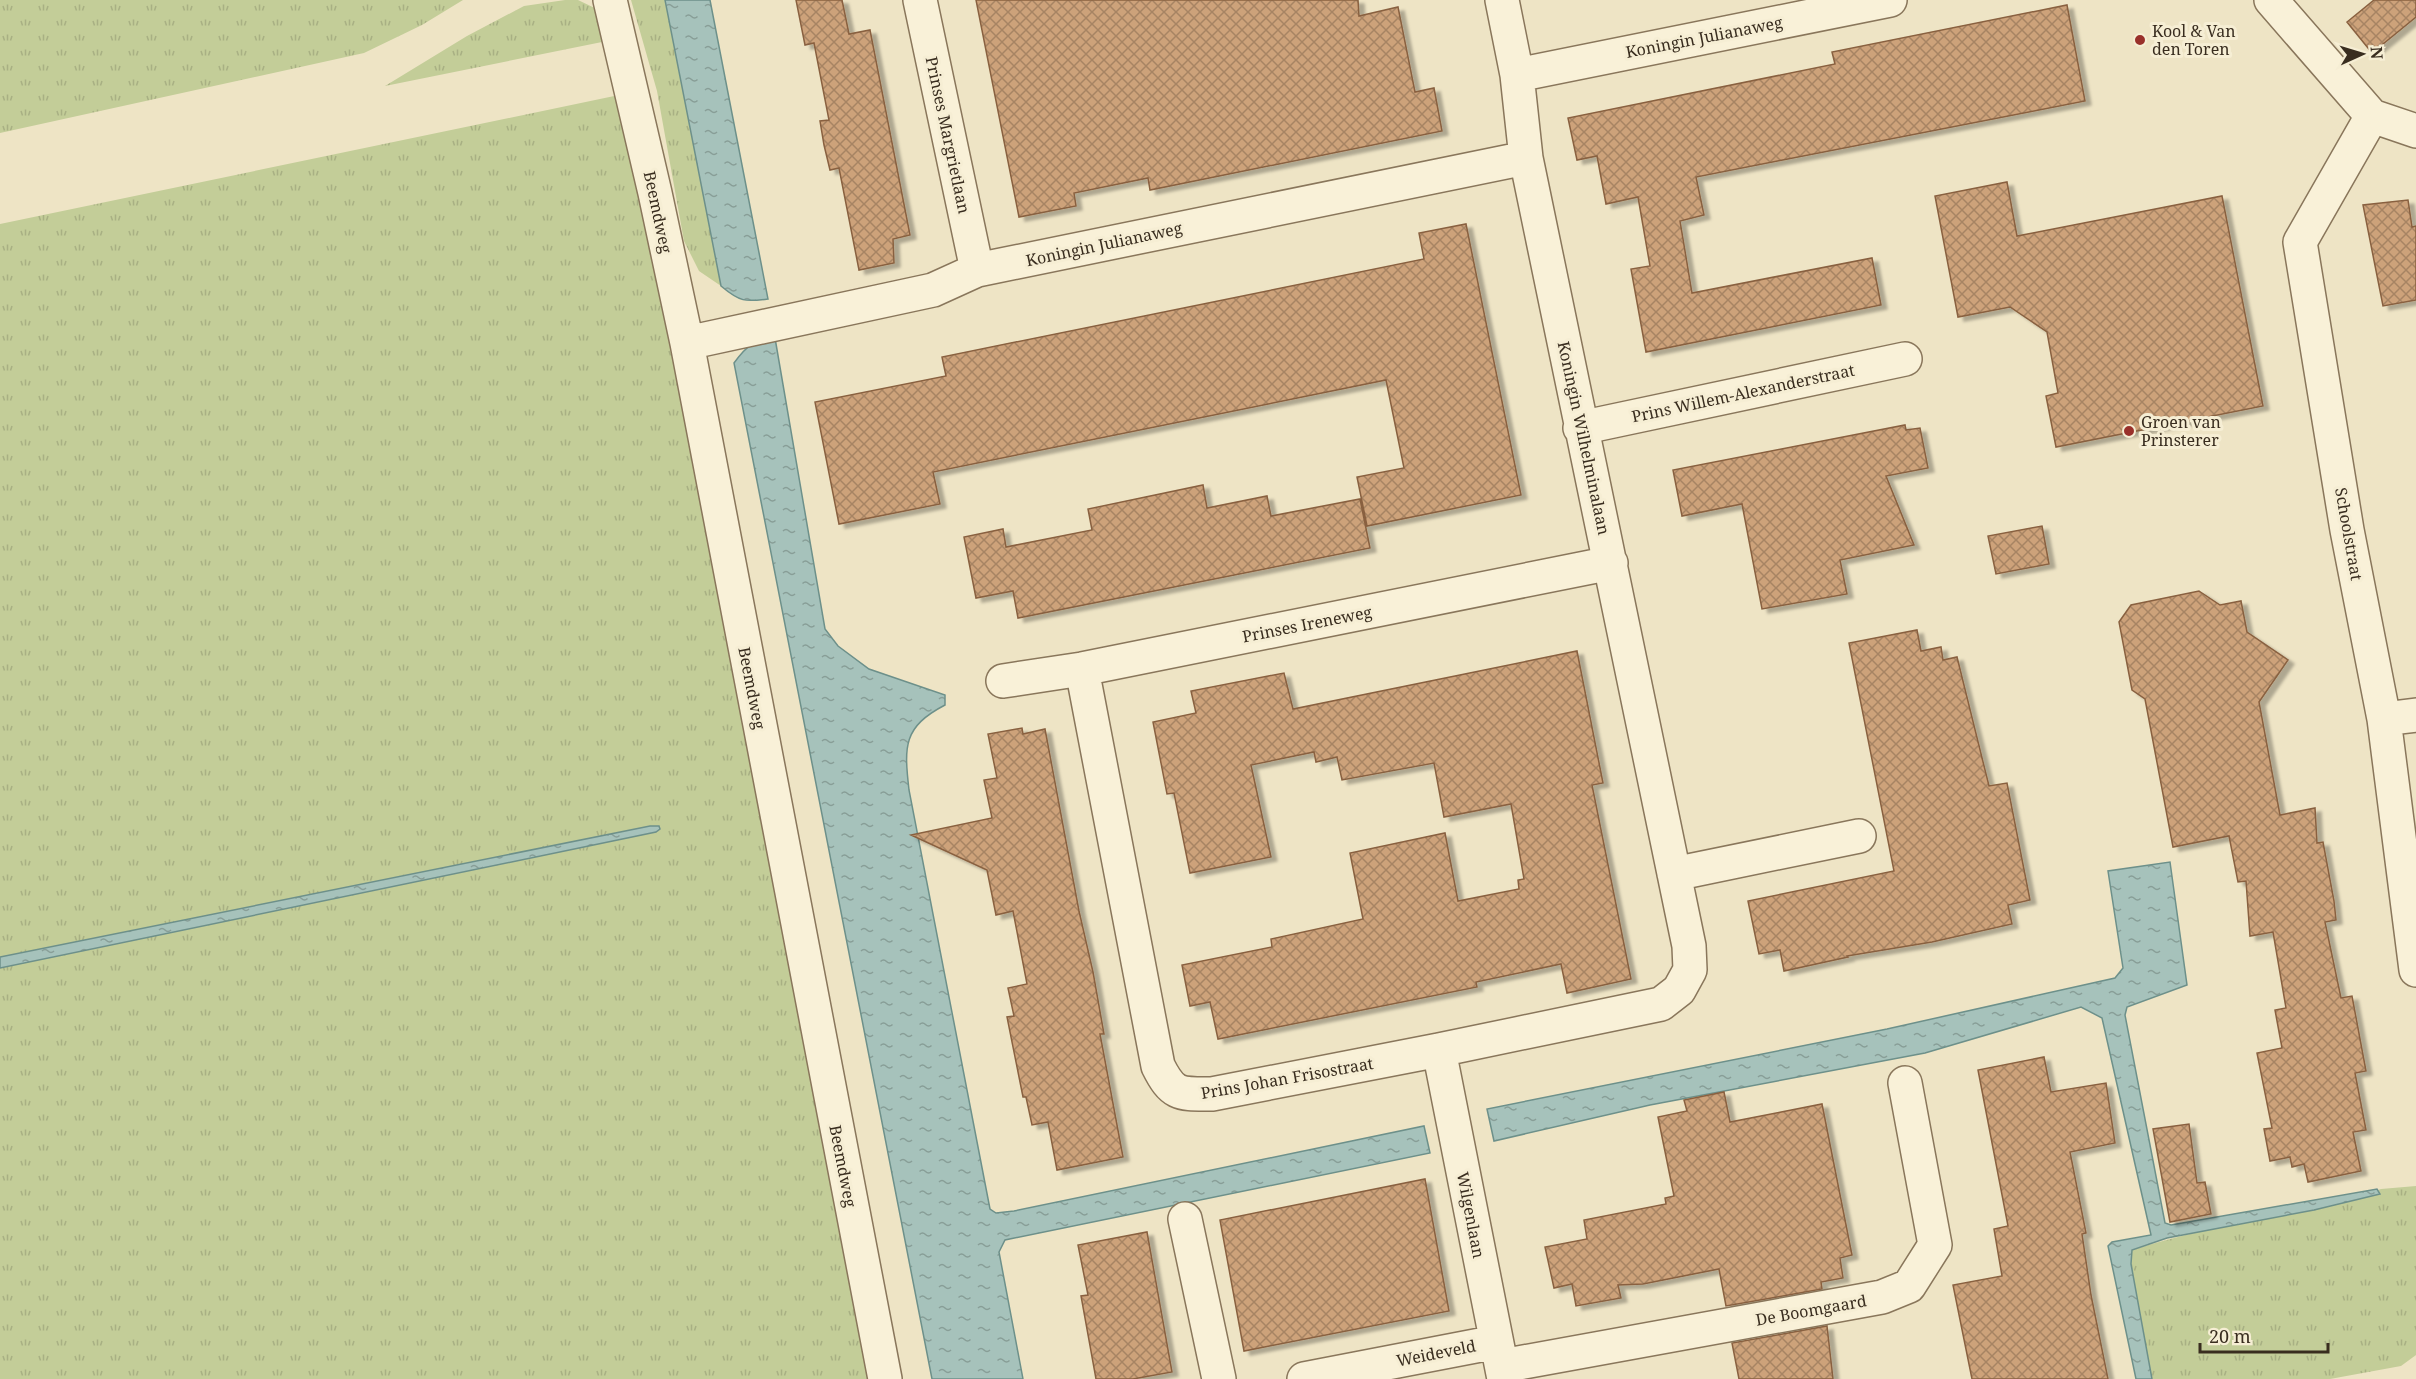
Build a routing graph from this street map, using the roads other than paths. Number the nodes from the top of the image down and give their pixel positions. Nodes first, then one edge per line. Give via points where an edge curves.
1 (609, 0) edge
2 (920, 0) edge
3 (1502, 0) edge
4 (1890, 0) edge
5 (2271, 0) edge
6 (1517, 75) junction
7 (2372, 116) junction
8 (2416, 131) edge
9 (1526, 158) junction
10 (977, 270) junction
11 (687, 344) junction
12 (1905, 359) dead end
13 (1580, 428) junction
14 (1611, 562) junction
15 (1082, 669) junction
16 (1003, 681) dead end
17 (2416, 715) edge
18 (2384, 720) junction
19 (1859, 836) dead end
20 (1674, 874) junction
21 (2416, 970) edge
22 (1679, 990) joint
23 (1439, 1050) junction
24 (1905, 1083) dead end
25 (1185, 1219) dead end
26 (1501, 1362) edge
27 (885, 1379) edge
28 (1219, 1379) edge
29 (1304, 1379) edge

1 - 11 street, Beemdweg
2 - 10 street, Prinses Margrietlaan
3 - 6 street, Koningin Wilhelminalaan
4 - 6 street, Koningin Julianaweg
5 - 7 street
6 - 9 street, Koningin Wilhelminalaan
7 - 8 street
7 - 18 street, Schoolstraat via 2300,242
9 - 10 street, Koningin Julianaweg
9 - 13 street, Koningin Wilhelminalaan
10 - 11 street, Koningin Julianaweg via 933,290
11 - 27 street, Beemdweg
12 - 13 street, Prins Willem-Alexanderstraat
13 - 14 street, Koningin Wilhelminalaan
14 - 15 street, Prinses Ireneweg
14 - 20 street, Koningin Wilhelminalaan
15 - 16 street, Prinses Ireneweg
15 - 23 street, Prins Johan Frisostraat via 1158,1066 1168,1086 1185,1094 1212,1094
17 - 18 street
18 - 21 street, Schoolstraat
19 - 20 street
20 - 22 street, Koningin Wilhelminalaan via 1689,946 1690,970
22 - 23 street, Prins Johan Frisostraat via 1661,1004
23 - 26 street, Wilgenlaan
24 - 26 street, De Boomgaard via 1935,1245 1909,1286 1882,1297
25 - 28 street
26 - 29 street, Weideveld

